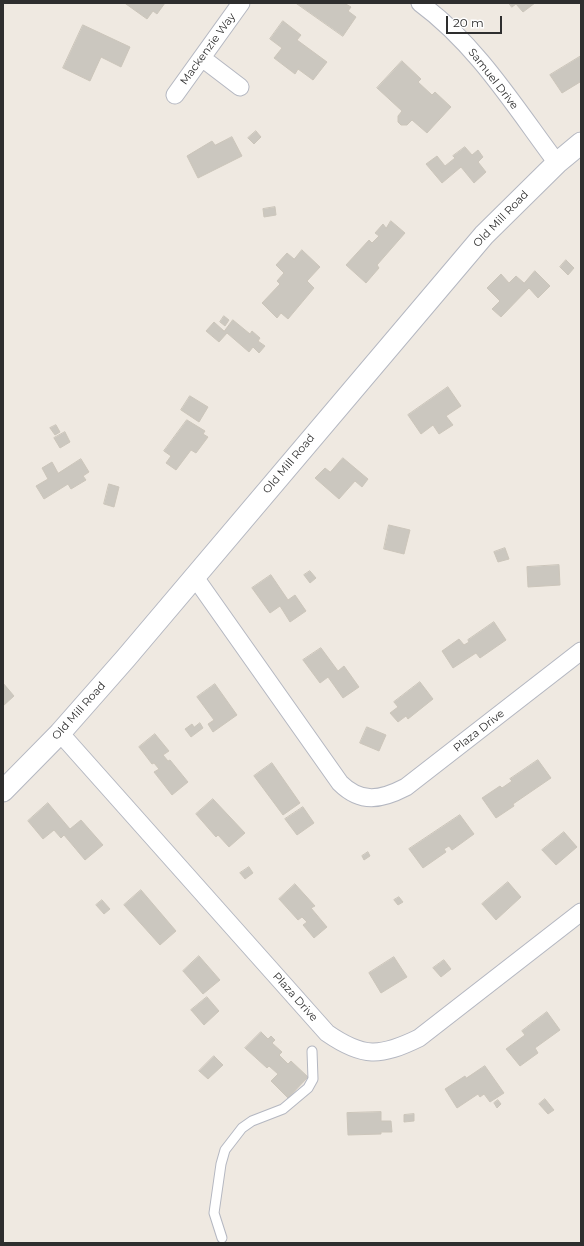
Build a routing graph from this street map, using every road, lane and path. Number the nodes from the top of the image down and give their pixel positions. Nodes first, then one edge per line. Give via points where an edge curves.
1 (241, 3) edge
2 (420, 3) edge
3 (202, 58) junction
4 (240, 87) dead end
5 (175, 95) dead end
6 (581, 143) edge
7 (557, 163) junction
8 (194, 576) junction
9 (581, 651) edge
10 (60, 733) junction
11 (3, 791) edge
12 (581, 912) edge
13 (312, 1051) dead end
14 (222, 1238) dead end

1 - 3 street, Mackenzie Way
2 - 7 street, Samuel Drive via 459,36
3 - 4 street
3 - 5 street, Mackenzie Way
6 - 7 street, Old Mill Road
7 - 8 street, Old Mill Road via 484,235
8 - 9 street, Plaza Drive via 340,783 349,792 362,797 377,797 406,787
8 - 10 street, Old Mill Road
10 - 11 street, Old Mill Road
10 - 12 street, Plaza Drive via 327,1033 345,1046 364,1052 380,1053 397,1049 419,1038
13 - 14 lane via 313,1079 308,1088 283,1109 252,1121 242,1128 225,1150 214,1213

